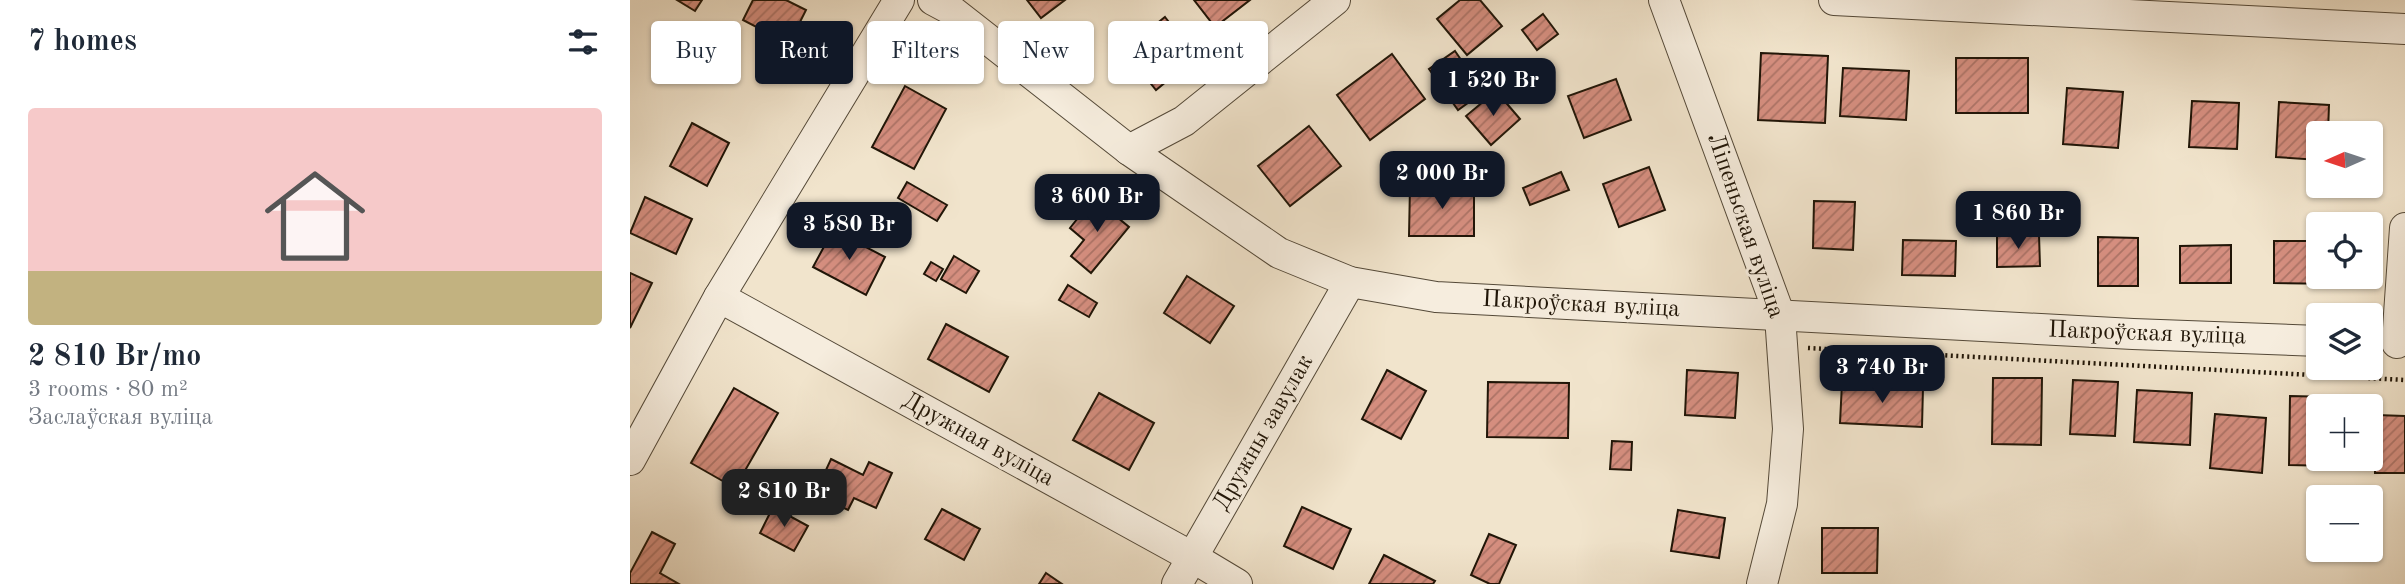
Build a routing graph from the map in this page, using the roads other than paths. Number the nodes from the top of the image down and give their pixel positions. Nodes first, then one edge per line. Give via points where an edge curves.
1 (899, 0) edge
2 (933, 0) edge
3 (1335, 0) edge
4 (1664, 0) edge
5 (1834, 0) edge
6 (2405, 29) edge
7 (1129, 150) junction
8 (2405, 228) edge
9 (1350, 282) junction
10 (719, 297) junction
11 (1780, 316) junction
12 (2306, 341) edge
13 (2391, 343) edge
14 (630, 460) edge
15 (1192, 557) junction
16 (1177, 584) edge
17 (1237, 584) edge
18 (1762, 584) edge

1 - 10 street
2 - 7 street, Пакроўская вуліца
3 - 7 street via 1184,121
4 - 11 street, Ліпеньская вуліца
5 - 6 street
7 - 9 street, Пакроўская вуліца via 1279,253
8 - 13 street
9 - 11 street, Пакроўская вуліца via 1436,297
9 - 15 street, Дружны завулак
10 - 14 street
10 - 15 street, Дружная вуліца
11 - 12 street, Пакроўская вуліца
11 - 18 street, Ліпеньская вуліца via 1788,429 1782,504
15 - 16 street, Дружны завулак
15 - 17 street, Дружная вуліца

